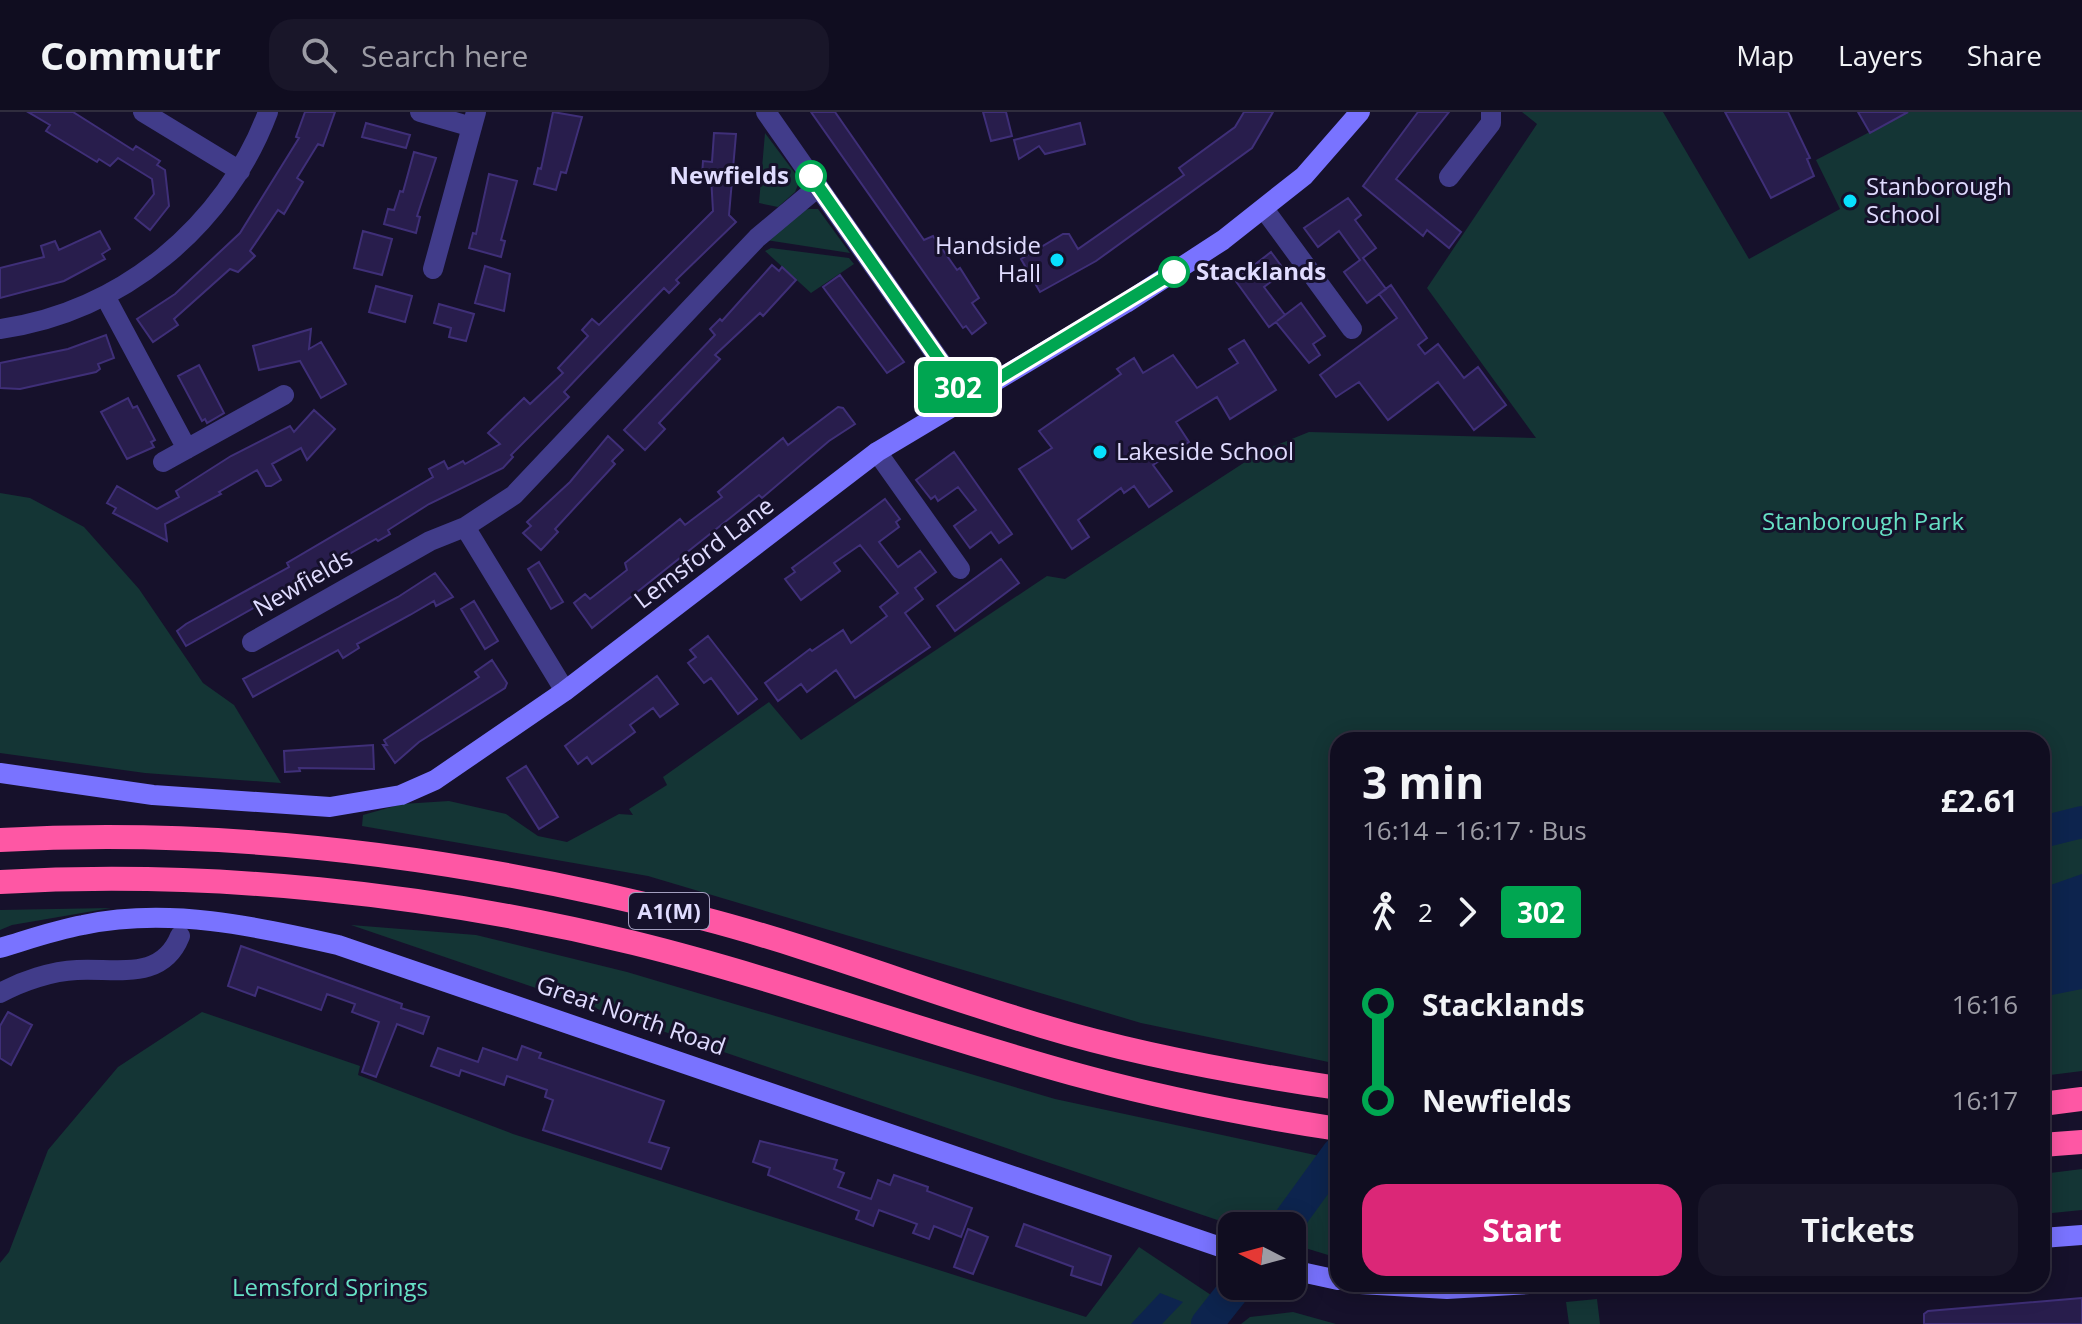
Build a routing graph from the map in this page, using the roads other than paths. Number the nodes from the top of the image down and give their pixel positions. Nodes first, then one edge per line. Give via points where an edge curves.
1 (143, 112) edge
2 (268, 112) edge
3 (420, 112) edge
4 (766, 112) edge
5 (1360, 112) edge
6 (1491, 112) edge
7 (474, 120) edge
8 (240, 171) junction
9 (1449, 177) dead end
10 (818, 187) junction
11 (1264, 209) junction
12 (433, 269) dead end
13 (105, 296) junction
14 (0, 329) edge
15 (1352, 329) dead end
16 (284, 395) dead end
17 (966, 398) junction
18 (187, 449) junction
19 (877, 452) junction
20 (163, 462) dead end
21 (465, 527) junction
22 (960, 569) dead end
23 (252, 642) dead end
24 (565, 691) junction
25 (0, 773) edge
26 (0, 840) edge
27 (0, 882) edge
28 (180, 936) dead end
29 (0, 948) edge
30 (0, 993) edge
31 (1329, 1087) edge
32 (2082, 1099) edge
33 (2050, 1103) edge
34 (1330, 1128) edge
35 (2082, 1142) edge
36 (2050, 1144) edge
37 (2082, 1235) edge
38 (2050, 1237) edge
39 (1218, 1246) edge
40 (1306, 1273) edge
41 (1330, 1278) edge

1 - 8 street
2 - 8 street
3 - 7 street
4 - 10 street
5 - 11 street, Lemsford Lane via 1324,157
6 - 9 street via 1491,123
7 - 12 street
8 - 13 street via 214,210 163,259
10 - 17 street
10 - 21 street, Newfields via 757,238 514,495
11 - 15 street
11 - 17 street, Lemsford Lane via 1126,303
13 - 14 street via 48,319
13 - 18 street
16 - 18 street
17 - 19 street, Lemsford Lane
18 - 20 street
19 - 22 street
19 - 24 street, Lemsford Lane
21 - 23 street, Newfields via 430,541
21 - 24 street
24 - 25 street, Lemsford Lane via 435,780 368,803 248,803
26 - 31 highway, A1(M) via 163,839 303,848 499,874 702,918 1044,1027
27 - 34 highway, A1(M) via 119,879 259,885 538,922 717,965 1091,1079
28 - 30 street via 173,954 162,963 136,970 74,970
29 - 39 street, Great North Road via 85,924 182,918 338,945
32 - 33 highway
35 - 36 highway
37 - 38 street
40 - 41 street

